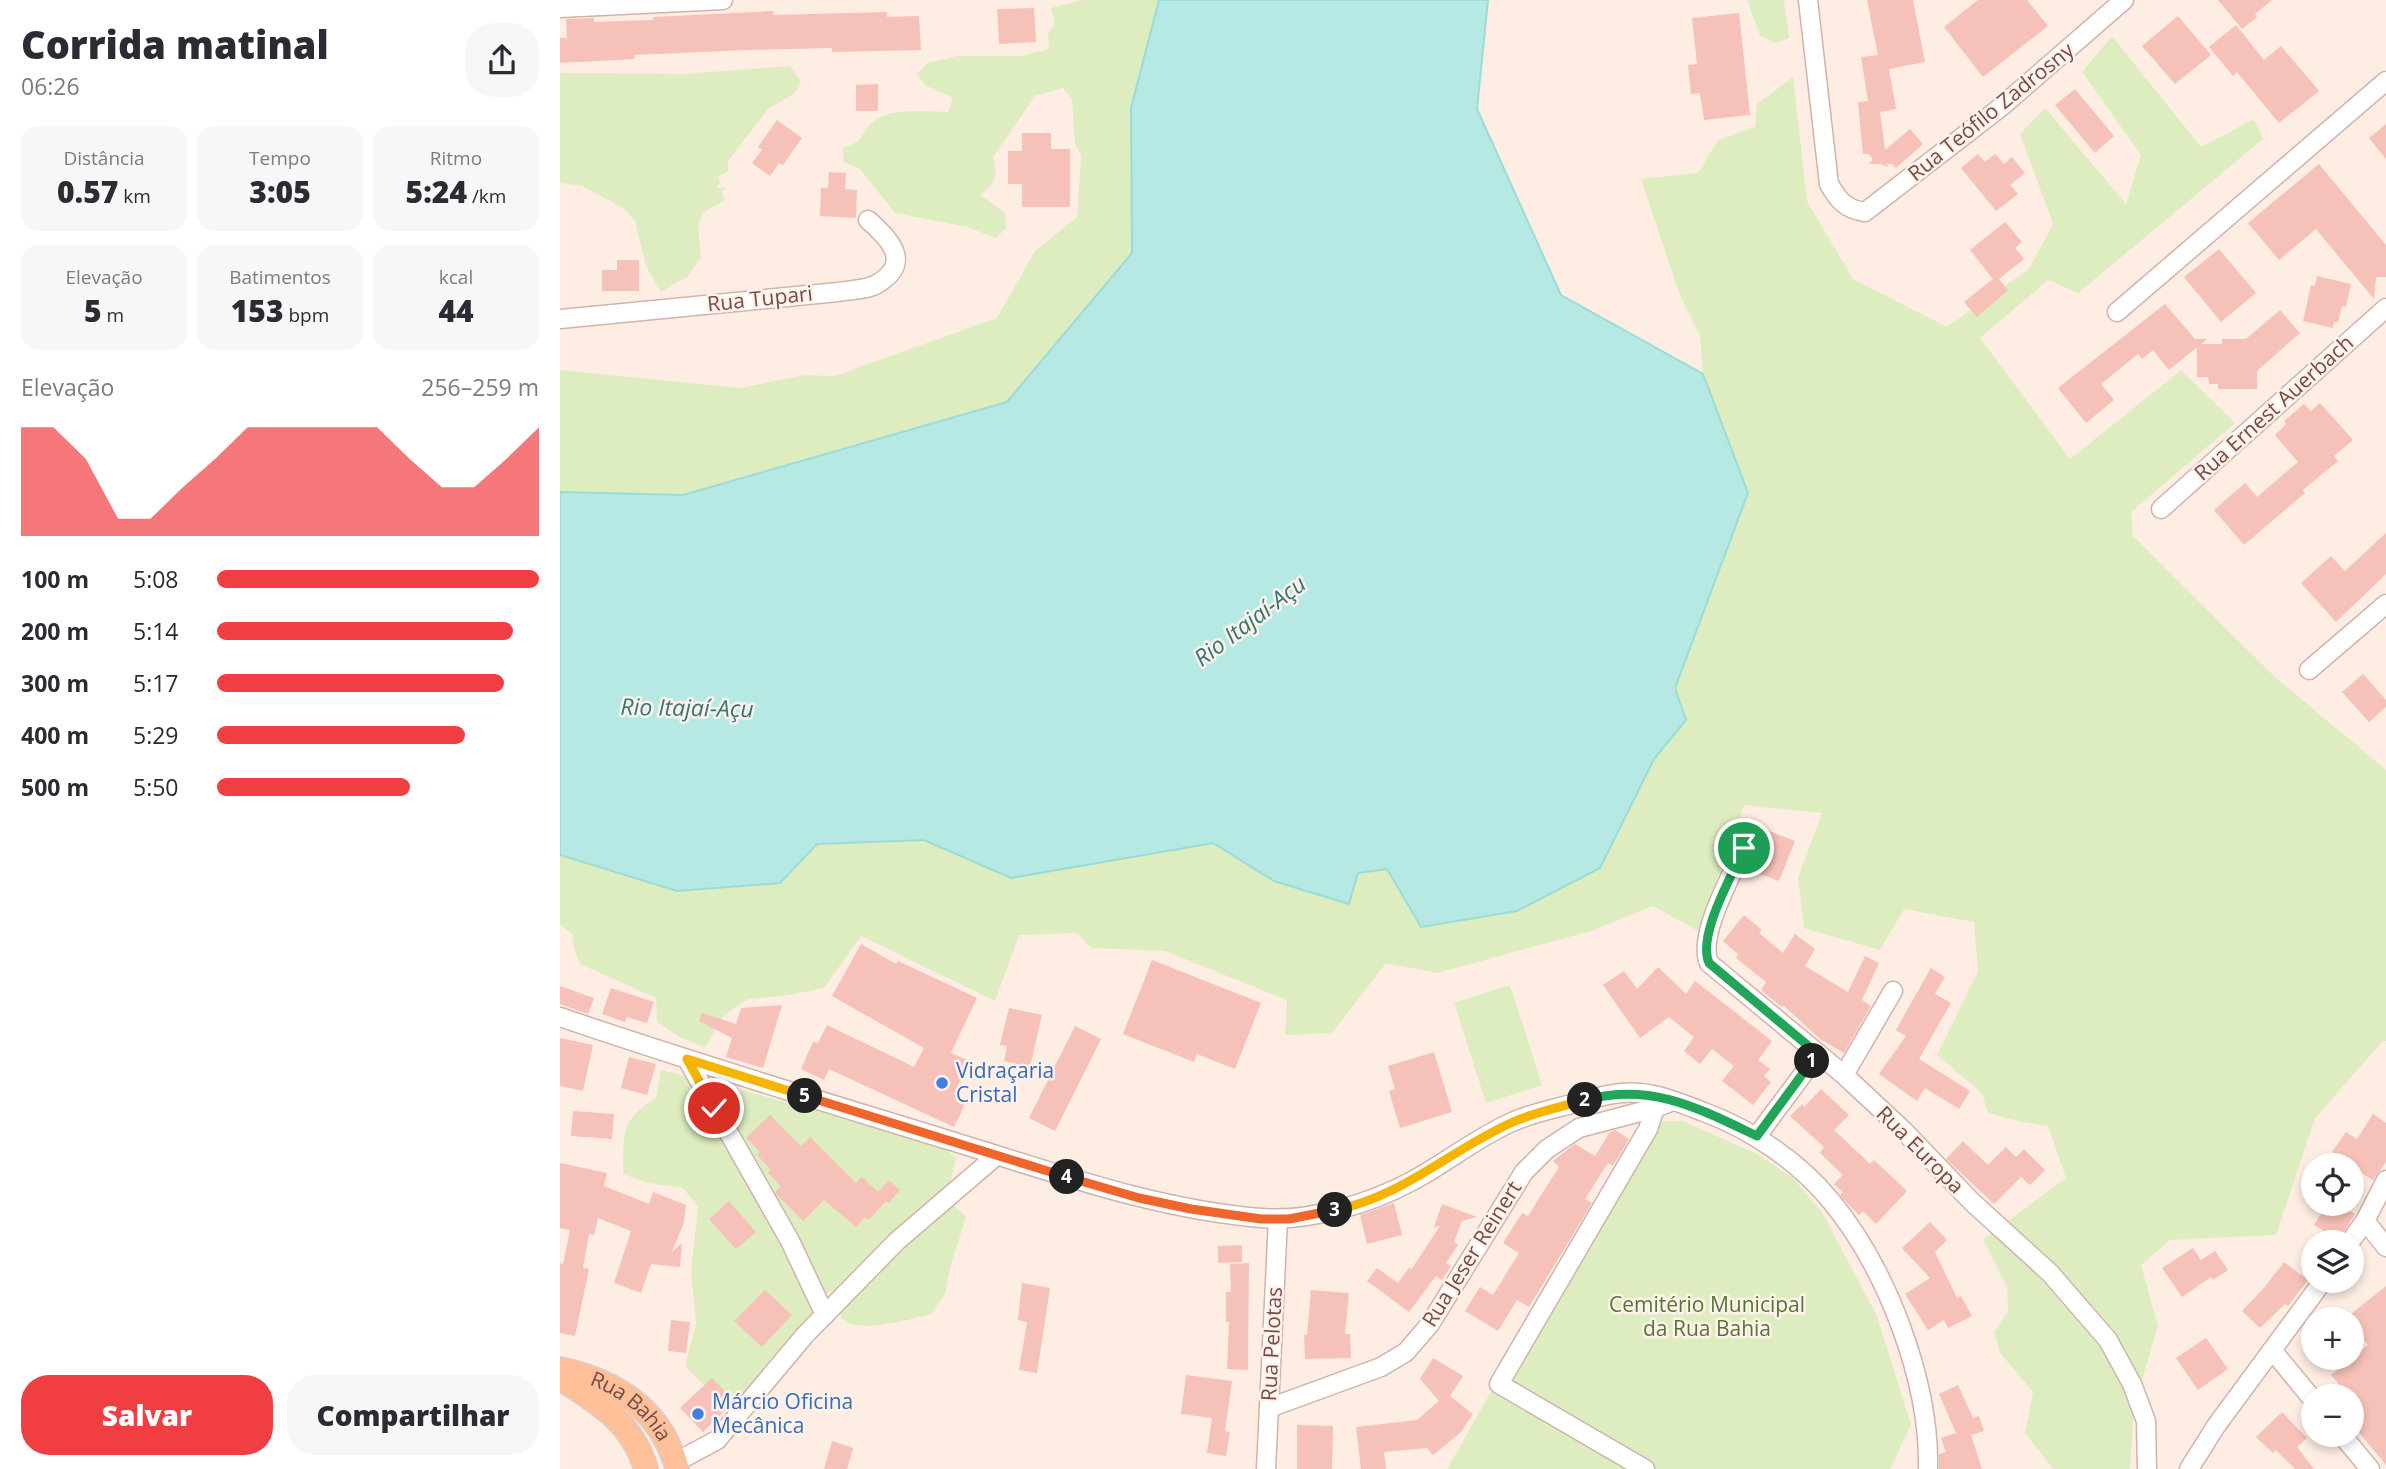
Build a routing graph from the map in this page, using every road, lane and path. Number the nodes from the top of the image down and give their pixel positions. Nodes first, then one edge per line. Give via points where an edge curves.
1 (723, 0) edge
2 (1808, 0) edge
3 (2124, 0) edge
4 (560, 8) edge
5 (2386, 81) edge
6 (868, 220) dead end
7 (2386, 308) edge
8 (2117, 312) dead end
9 (560, 319) edge
10 (2161, 509) dead end
11 (2386, 604) edge
12 (2309, 670) dead end
13 (1744, 848) dead end
14 (1893, 992) dead end
15 (560, 1017) edge
16 (1818, 1054) junction
17 (687, 1059) junction
18 (1844, 1075) junction
19 (1673, 1101) junction
20 (1655, 1108) junction
21 (1757, 1136) junction
22 (996, 1156) junction
23 (2386, 1180) edge
24 (1278, 1219) junction
25 (2365, 1221) junction
26 (2359, 1230) edge
27 (2386, 1247) edge
28 (2313, 1293) edge
29 (825, 1315) junction
30 (2272, 1350) junction
31 (560, 1369) edge
32 (560, 1378) edge
33 (2301, 1385) edge
34 (1269, 1408) junction
35 (638, 1445) junction
36 (2352, 1447) edge
37 (675, 1467) edge
38 (646, 1469) edge
39 (1266, 1469) edge
40 (1644, 1469) edge
41 (1928, 1469) edge
42 (2147, 1469) edge
43 (2189, 1469) edge
44 (2370, 1469) edge

1 - 4 street
2 - 3 street, Rua Teófilo Zadrosny via 1829,184 1838,201 1864,212 2001,107
5 - 8 street
6 - 9 street, Rua Tupari via 895,250 896,261 876,285
7 - 10 street, Rua Ernest Auerbach
11 - 12 street
13 - 16 street, Rua Europa via 1716,912 1705,954 1709,963
14 - 18 street
15 - 17 street
16 - 18 street, Rua Europa
16 - 21 street
17 - 22 street
17 - 29 street via 790,1241
18 - 42 street, Rua Europa via 2050,1273 2108,1340 2146,1421
19 - 20 street, Rua Jeser Reinert
19 - 21 street
19 - 24 street via 1622,1093 1556,1108 1514,1121 1409,1183 1342,1209
20 - 34 street, Rua Jeser Reinert via 1579,1128 1546,1149 1524,1172 1430,1324 1406,1352 1381,1367
20 - 40 street via 1648,1129 1499,1384
21 - 41 street via 1816,1183 1869,1254 1902,1327 1925,1415
22 - 24 street via 1139,1198
22 - 29 street via 897,1241
23 - 25 street
24 - 34 street, Rua Pelotas
25 - 26 street
25 - 27 street
28 - 30 street
29 - 37 street via 717,1440
30 - 33 street
30 - 43 street
31 - 37 main road, Rua Bahia via 608,1384 634,1400 663,1434
32 - 35 main road, Rua Bahia via 617,1419
34 - 39 street, Rua Pelotas
35 - 37 main road
35 - 38 main road, Rua Bahia
36 - 44 street

